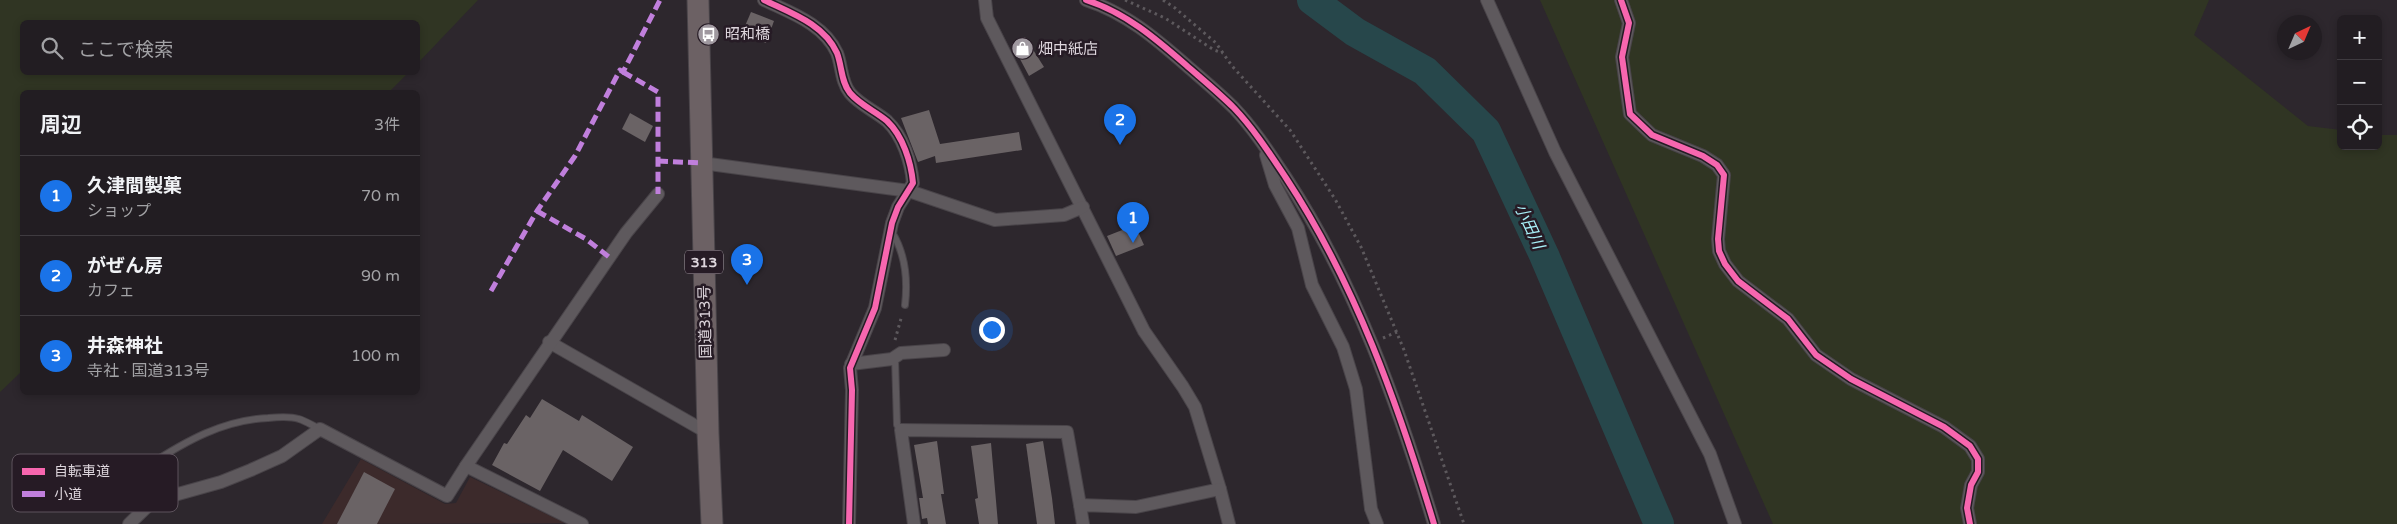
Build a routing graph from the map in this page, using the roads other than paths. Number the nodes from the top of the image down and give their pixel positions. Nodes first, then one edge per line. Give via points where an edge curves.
1 (698, 0) edge
2 (764, 0) edge
3 (985, 0) edge
4 (1086, 0) edge
5 (1487, 0) edge
6 (1621, 0) edge
7 (1261, 141) junction
8 (702, 163) junction
9 (909, 190) junction
10 (658, 194) dead end
11 (1083, 207) junction
12 (891, 231) junction
13 (905, 305) road end
14 (549, 342) junction
15 (944, 350) dead end
16 (894, 351) junction
17 (851, 364) junction
18 (320, 429) junction
19 (901, 430) junction
20 (708, 433) junction
21 (168, 454) edge
22 (466, 466) junction
23 (1220, 489) junction
24 (178, 494) edge
25 (1080, 505) junction
26 (142, 512) edge
27 (578, 523) edge
28 (129, 524) edge
29 (712, 524) edge
30 (848, 524) edge
31 (914, 524) edge
32 (1083, 524) edge
33 (1229, 524) edge
34 (1377, 524) edge
35 (1434, 524) edge
36 (1735, 524) edge
37 (1970, 524) edge

1 - 8 highway, 国道313号 / 313
2 - 9 street via 815,26 831,43 847,89 887,122 902,142 912,176 913,184
3 - 11 street via 987,18
4 - 7 street via 1102,5 1147,30 1235,109
5 - 36 street via 1555,152 1710,454
6 - 37 street via 1629,23 1622,57 1630,114 1652,136 1703,156 1717,165 1724,175 1718,239 1719,252 1725,264 1738,281 1788,319 1816,355 1851,379 1944,427 1970,446 1978,459 1978,472 1971,485 1967,508
7 - 34 street via 1275,185 1298,228 1312,285 1326,309 1356,389 1370,509
7 - 35 street via 1310,215 1350,291 1391,393
8 - 9 street
8 - 20 highway, 国道313号 / 313
9 - 11 street via 994,220 1064,215
9 - 12 street via 901,198
10 - 14 street via 626,233
11 - 23 street via 1144,331 1195,407
12 - 13 lane via 906,269
12 - 17 street via 875,308
14 - 20 street
14 - 22 street
15 - 16 street
16 - 17 street
16 - 19 lane via 896,425
17 - 30 street
18 - 21 lane via 298,419 255,418 202,434
18 - 22 street via 448,496
18 - 24 street via 282,456 213,485
19 - 25 street via 1067,432
19 - 31 street
20 - 29 highway, 国道313号 / 313
22 - 27 street
23 - 25 street via 1136,507
23 - 33 street
25 - 32 street
26 - 28 street

